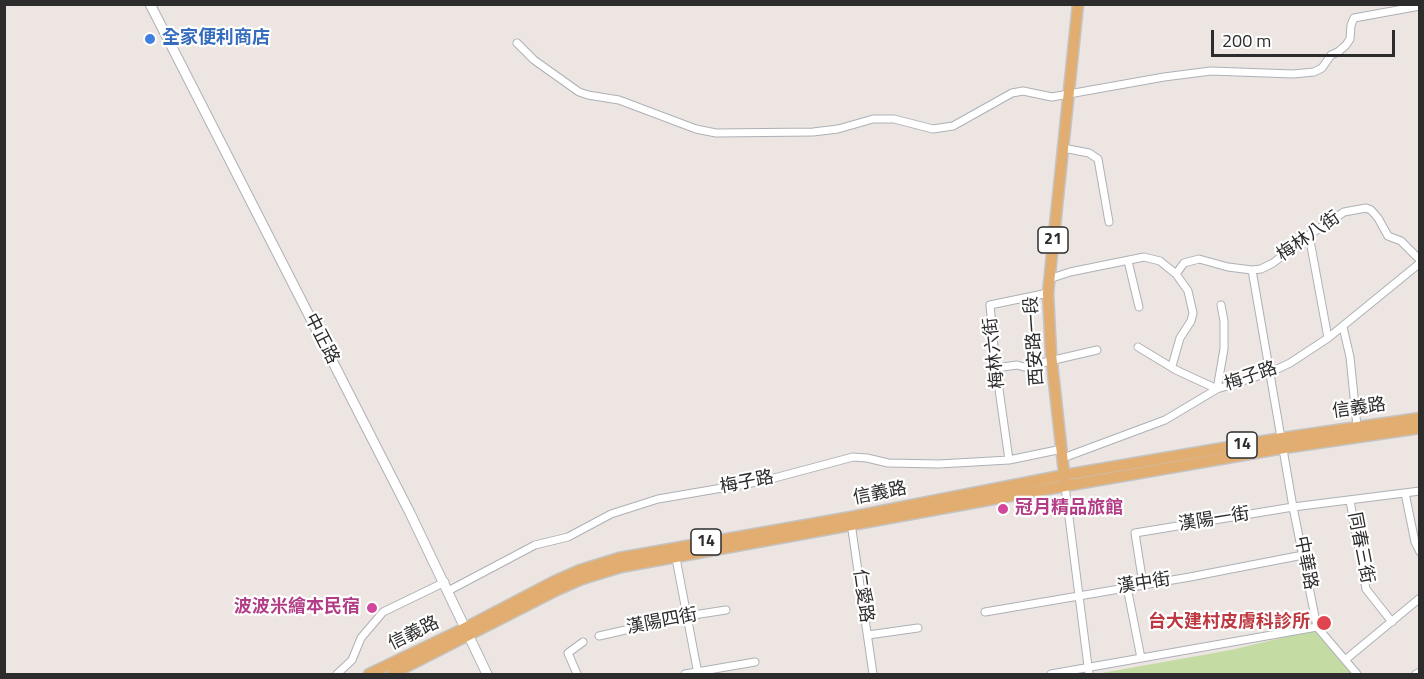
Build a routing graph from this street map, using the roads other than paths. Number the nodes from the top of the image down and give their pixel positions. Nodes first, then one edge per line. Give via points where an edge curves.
1 (150, 4) edge
2 (1078, 4) edge
3 (1419, 6) edge
4 (517, 44) dead end
5 (1069, 93) junction
6 (1064, 148) junction
7 (1109, 222) dead end
8 (1309, 236) junction
9 (1128, 261) junction
10 (1419, 262) edge
11 (1252, 270) junction
12 (1176, 274) junction
13 (1049, 279) junction
14 (1048, 293) junction
15 (1221, 305) dead end
16 (1139, 307) dead end
17 (1343, 327) junction
18 (1328, 338) junction
19 (1138, 346) dead end
20 (1097, 350) dead end
21 (1051, 362) junction
22 (1172, 366) junction
23 (996, 368) junction
24 (1271, 372) junction
25 (1217, 389) junction
26 (1419, 418) edge
27 (1357, 426) junction
28 (1419, 428) edge
29 (1283, 443) junction
30 (1062, 453) junction
31 (1009, 460) junction
32 (1065, 480) junction
33 (1419, 491) edge
34 (1405, 493) junction
35 (1350, 501) junction
36 (1293, 507) junction
37 (851, 521) junction
38 (1419, 552) edge
39 (675, 553) junction
40 (1303, 555) junction
41 (1143, 584) junction
42 (446, 586) junction
43 (1127, 587) junction
44 (1079, 596) junction
45 (1419, 598) edge
46 (726, 610) dead end
47 (985, 612) dead end
48 (687, 616) junction
49 (1392, 622) junction
50 (1317, 627) junction
51 (918, 628) dead end
52 (467, 631) junction
53 (868, 634) junction
54 (598, 636) dead end
55 (583, 642) dead end
56 (1141, 658) junction
57 (1345, 660) junction
58 (755, 662) dead end
59 (1089, 671) edge
60 (698, 673) edge
61 (337, 675) edge
62 (369, 675) edge
63 (392, 675) edge
64 (488, 675) edge
65 (577, 675) edge
66 (685, 675) edge
67 (873, 675) edge
68 (1052, 675) edge
69 (1357, 675) edge

1 - 42 street, 中正路
2 - 5 main road, 西安路一段 / 21
3 - 5 street via 1354,18 1346,45 1314,72 1211,71
4 - 5 street via 579,92 619,100 716,133 813,132 873,119 894,119 933,129 953,126 1012,93 1023,91 1052,97
5 - 6 main road, 西安路一段 / 21
6 - 7 street via 1098,159
6 - 13 main road, 西安路一段 / 21
8 - 10 street, 梅林八街 via 1347,211 1369,209 1387,234 1401,241
8 - 11 street, 梅林八街 via 1274,263
8 - 18 street
9 - 12 street via 1152,258
9 - 13 street
9 - 16 street
10 - 17 street, 梅子路
11 - 12 street via 1199,259 1184,262
11 - 24 street, 中華路
12 - 22 street via 1188,291 1193,313
13 - 14 main road, 西安路一段 / 21
14 - 21 main road, 西安路一段 / 21
14 - 23 street, 梅林六街 via 990,305
15 - 25 street via 1224,349
17 - 18 street, 梅子路
17 - 27 street
18 - 24 street, 梅子路
19 - 22 street
20 - 21 street
21 - 23 street
21 - 30 main road, 西安路一段 / 21
22 - 25 street
23 - 31 street, 梅林六街
24 - 25 street, 梅子路
24 - 29 street, 中華路
25 - 30 street, 梅子路 via 1166,420
26 - 27 main road, 信義路 / 14
27 - 29 main road, 信義路 / 14
28 - 29 main road, 信義路 / 14
29 - 32 main road, 信義路 / 14
29 - 36 street, 中華路
30 - 31 street, 梅子路
30 - 32 main road, 西安路一段 / 21
31 - 42 street, 梅子路 via 906,464 853,458 763,481 658,499 611,514 568,537 535,545
32 - 37 main road, 信義路 / 14
32 - 44 street, 西安路一段
33 - 34 street, 漢陽一街
34 - 35 street, 漢陽一街
34 - 38 street
35 - 36 street, 漢陽一街
35 - 49 street, 同春三街 via 1366,589
36 - 40 street, 中華路
36 - 41 street, 漢陽一街 via 1135,533
37 - 39 main road, 信義路 / 14
37 - 53 street, 仁愛路
39 - 48 street
39 - 52 main road, 信義路 / 14 via 582,579
40 - 41 street, 漢中街
40 - 50 street, 中華路
41 - 43 street, 漢中街
42 - 52 street, 中正路
42 - 61 street, 梅子路 via 383,612 361,638 352,660
43 - 44 street, 漢中街
43 - 56 street
44 - 47 street, 漢中街
44 - 59 street, 西安路一段
45 - 49 street
46 - 48 street, 漢陽四街
48 - 54 street, 漢陽四街
48 - 60 street
49 - 57 street
50 - 56 street
50 - 57 street, 中華路
51 - 53 street
52 - 62 main road, 信義路 / 14
52 - 63 main road, 信義路 / 14
52 - 64 street, 中正路
53 - 67 street, 仁愛路
55 - 65 street via 568,653
56 - 59 street
57 - 69 street, 中華路
58 - 60 street
59 - 68 street
60 - 66 street

